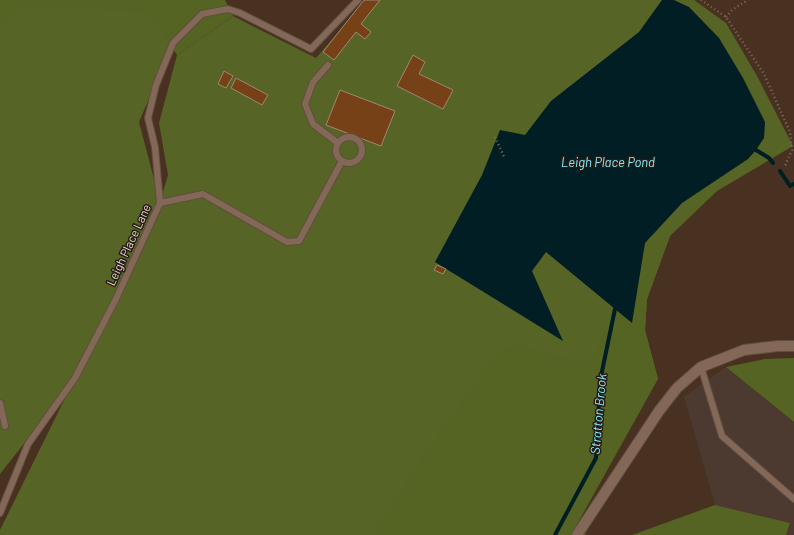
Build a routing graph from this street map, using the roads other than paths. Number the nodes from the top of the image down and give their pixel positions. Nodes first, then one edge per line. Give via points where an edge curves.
1 (358, 0) edge
2 (328, 65) dead end
3 (338, 143) junction
4 (342, 161) junction
5 (160, 203) junction
6 (794, 346) edge
7 (702, 367) junction
8 (0, 403) edge
9 (5, 426) dead end
10 (794, 499) edge
11 (0, 513) edge
12 (577, 535) edge

1 - 5 lane, Leigh Place Lane via 311,49 228,9 202,14 173,43 156,86 148,118 155,147
2 - 3 lane via 314,82 305,104 313,124
3 - 4 lane via 336,150
3 - 4 lane via 345,138 354,138 362,150 356,161
4 - 5 lane via 299,241 287,242 203,194
5 - 11 lane, Leigh Place Lane via 116,299 75,378 28,444
6 - 7 main road via 744,350
7 - 10 lane via 722,436
7 - 12 main road via 677,388 659,411
8 - 9 lane

